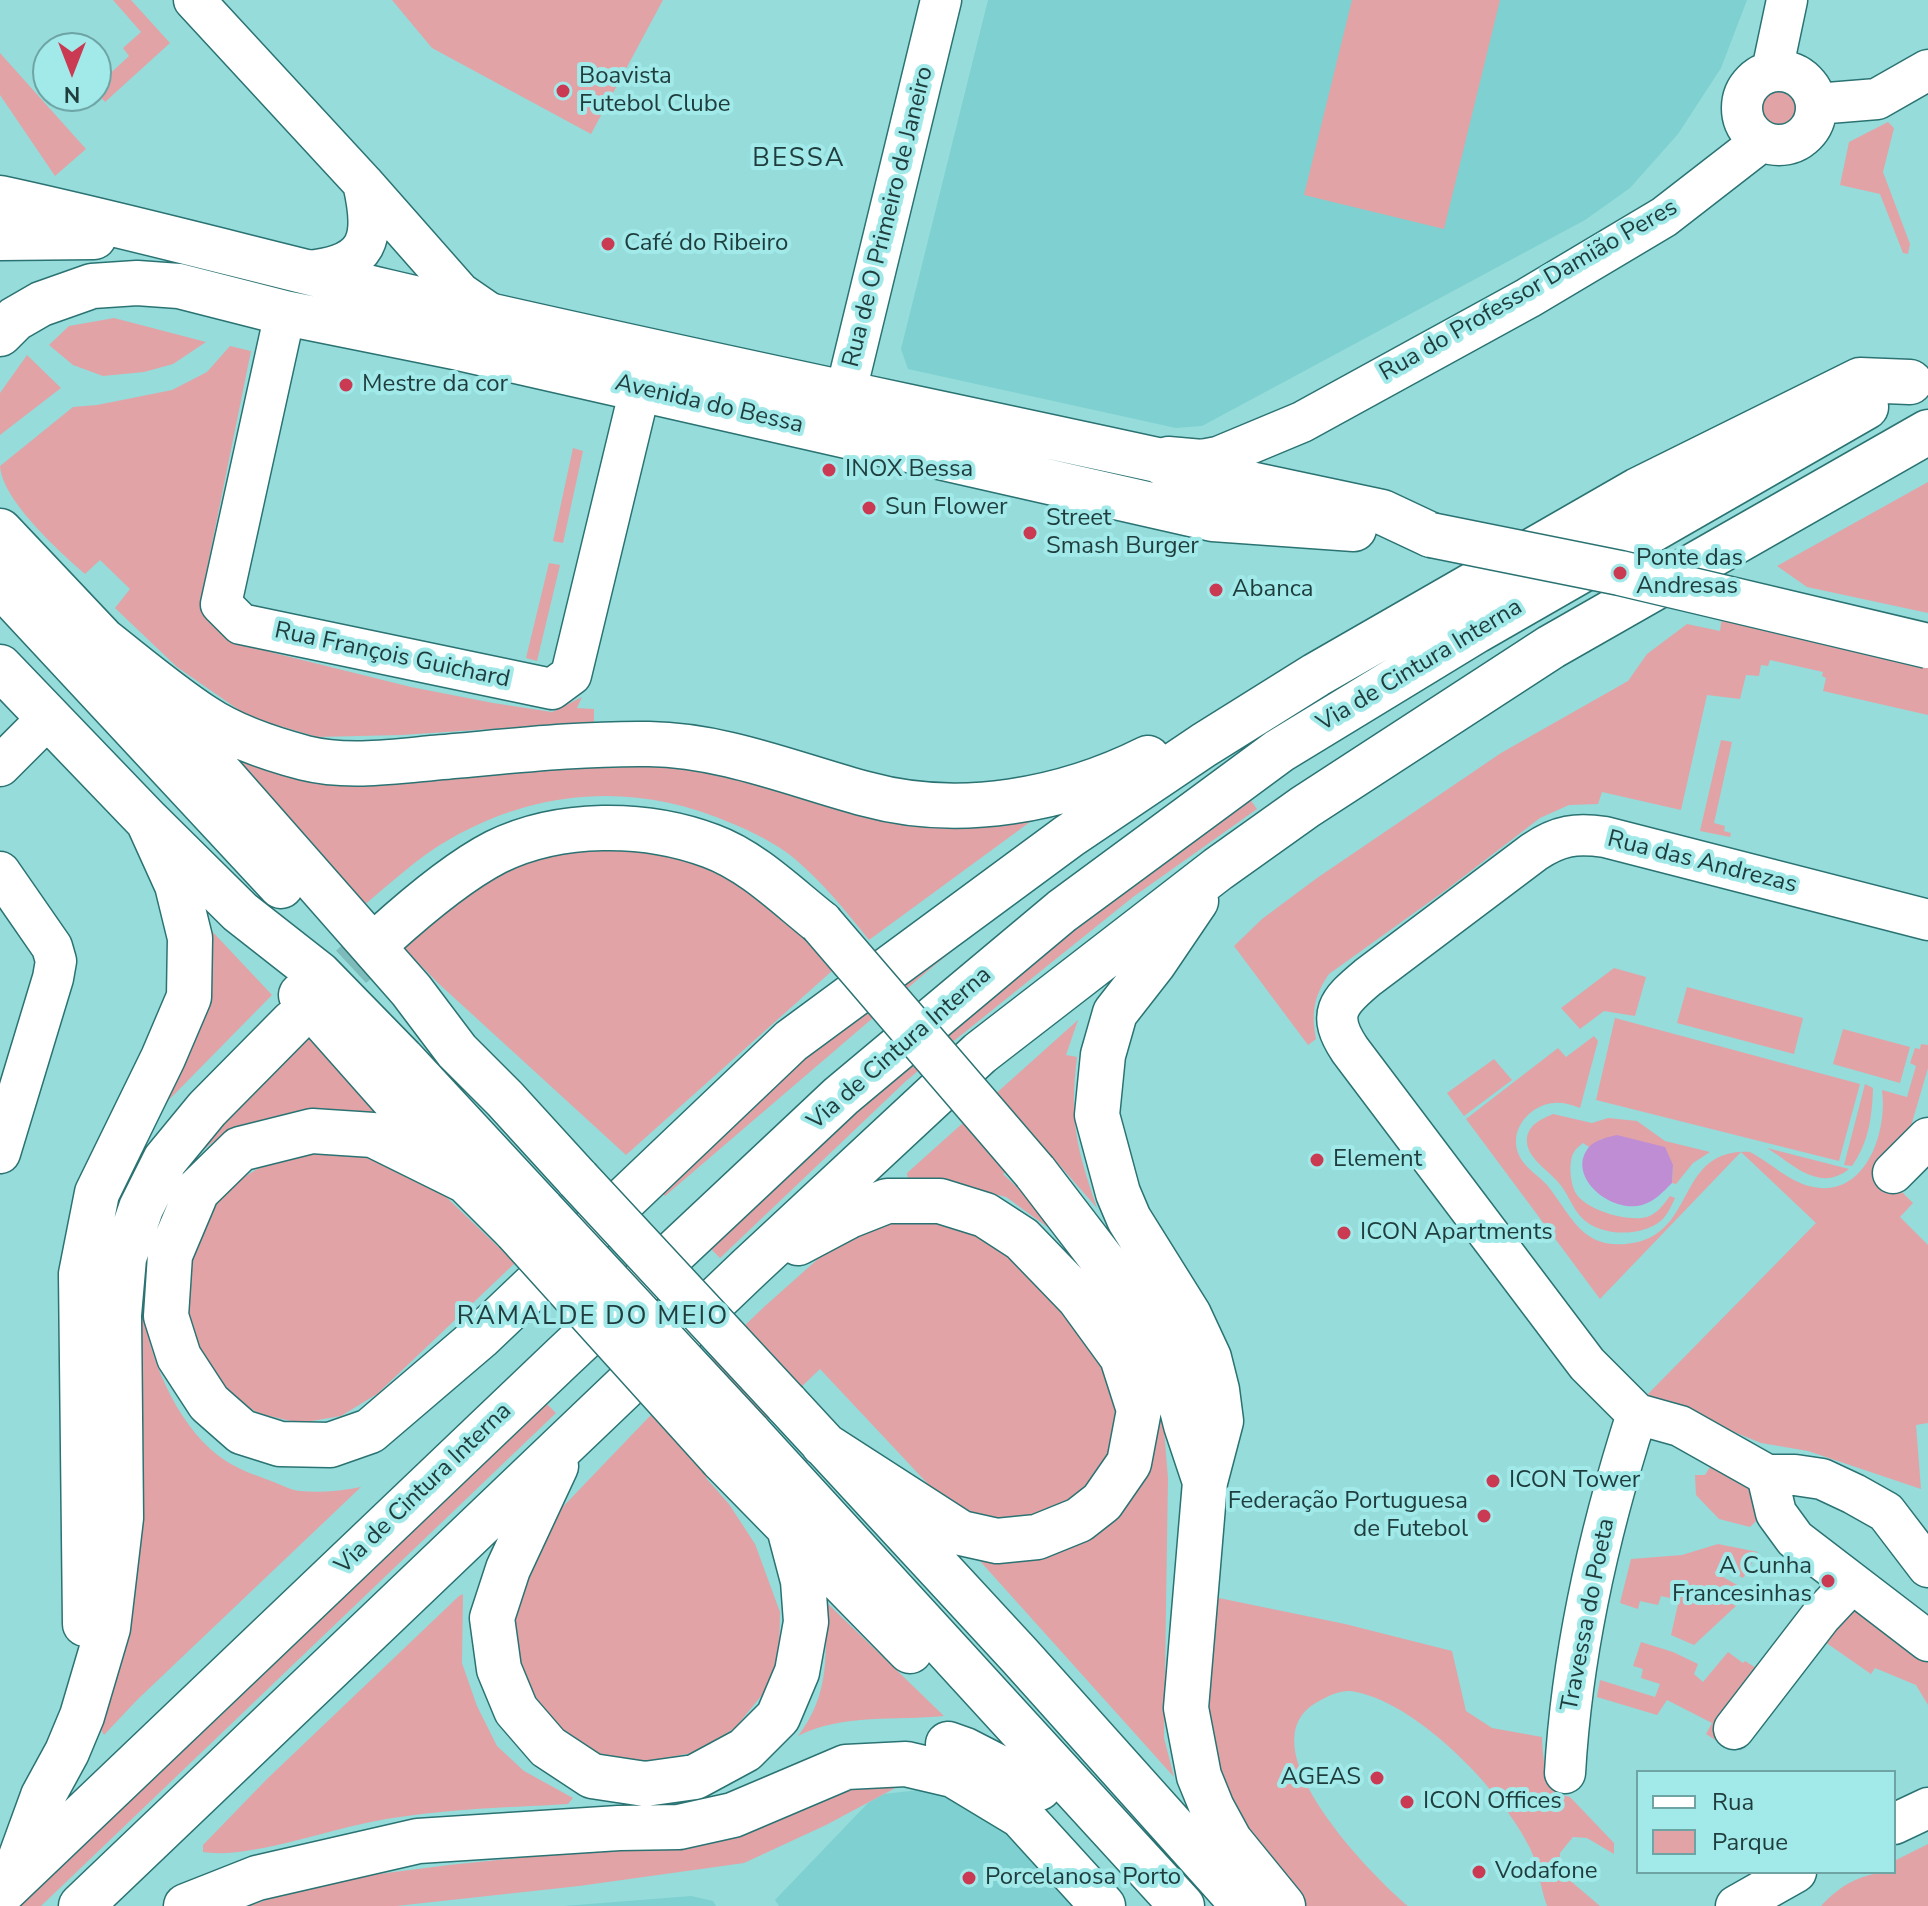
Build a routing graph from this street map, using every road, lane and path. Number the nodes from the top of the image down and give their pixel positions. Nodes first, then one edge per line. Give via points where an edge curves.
1 (194, 0) edge
2 (941, 0) edge
3 (1787, 0) edge
4 (1928, 70) edge
5 (1772, 71) junction
6 (1816, 104) junction
7 (1762, 141) junction
8 (363, 183) junction
9 (0, 198) edge
10 (0, 238) edge
11 (216, 251) junction
12 (307, 271) junction
13 (285, 313) junction
14 (489, 313) junction
15 (0, 334) edge
16 (1919, 377) edge
17 (640, 389) junction
18 (846, 392) junction
19 (1302, 422) junction
20 (1928, 432) edge
21 (836, 434) junction
22 (1157, 460) junction
23 (1300, 494) junction
24 (0, 531) edge
25 (1431, 535) junction
26 (0, 584) edge
27 (0, 617) edge
28 (103, 640) junction
29 (1928, 646) edge
30 (0, 667) edge
31 (48, 718) junction
32 (1204, 745) junction
33 (0, 766) edge
34 (148, 821) junction
35 (1218, 869) junction
36 (0, 872) edge
37 (240, 912) junction
38 (1928, 920) edge
39 (383, 937) tunnel mouth
40 (319, 974) junction
41 (293, 1022) tunnel mouth
42 (457, 1051) junction
43 (1928, 1138) edge
44 (2, 1142) edge
45 (1893, 1173) dead end
46 (466, 1181) junction
47 (529, 1221) junction
48 (749, 1268) junction
49 (1637, 1414) junction
50 (567, 1442) junction
51 (823, 1444) junction
52 (735, 1446) junction
53 (1767, 1475) junction
54 (1205, 1482) junction
55 (789, 1528) junction
56 (1928, 1567) edge
57 (1852, 1583) junction
58 (1928, 1641) edge
59 (92, 1678) junction
60 (1734, 1729) dead end
61 (1565, 1773) dead end
62 (1039, 1788) junction
63 (1928, 1808) edge
64 (1896, 1823) edge
65 (619, 1828) junction
66 (1786, 1885) edge
67 (6, 1889) edge
68 (81, 1906) edge
69 (186, 1906) edge
70 (1103, 1906) edge
71 (1150, 1906) edge
72 (1182, 1906) edge
73 (1244, 1906) edge
74 (1283, 1906) edge
75 (1736, 1906) edge

1 - 8 street
2 - 18 street, Rua de O Primeiro de Janeiro
3 - 5 street
4 - 6 street via 1877,99
5 - 6 street via 1798,76
5 - 7 street via 1753,82 1742,104 1748,128
6 - 7 street via 1816,116 1803,137 1780,145
7 - 19 street, Rua do Professor Damião Peres via 1664,217
8 - 12 street via 370,214 365,244 337,268
8 - 14 street via 460,293
9 - 11 main road, Avenida do Bessa
10 - 11 main road, Avenida do Bessa via 98,238
11 - 12 main road, Avenida do Bessa
12 - 14 main road, Avenida do Bessa
13 - 15 main road, Avenida do Bessa via 179,286 92,286 41,304
13 - 17 main road, Avenida do Bessa
13 - 17 street, Rua François Guichard via 221,604 241,624 552,689 571,675
14 - 18 main road, Avenida do Bessa
16 - 32 main road via 1860,380 1638,490
16 - 67 main road, Via de Cintura Interna via 1476,631 1279,751 1062,911 841,1096
17 - 21 main road, Avenida do Bessa
18 - 21 street, Rua de O Primeiro de Janeiro
18 - 22 main road, Avenida do Bessa
19 - 22 street, Rua do Professor Damião Peres via 1218,457
19 - 23 street via 1287,443 1283,463
20 - 35 main road via 1551,647
21 - 25 main road, Avenida do Bessa via 1213,519
22 - 23 main road, Avenida do Bessa
23 - 25 main road, Avenida do Bessa via 1382,512
24 - 28 main road
25 - 29 main road, Avenida do Bessa, bridge via 1620,573
26 - 42 main road via 390,1004
27 - 40 main road via 257,892
28 - 32 main road via 206,718 309,759 352,763 684,745 870,795 966,806 1068,790 1115,775 1168,748
28 - 42 main road via 411,990
30 - 31 main road
31 - 33 street
31 - 34 main road
32 - 46 main road via 1069,836 791,1041 480,1337 370,1431 330,1445 280,1444 242,1432 209,1403 179,1357 166,1316 170,1255 197,1191 240,1149 312,1131 373,1135
34 - 37 main road
34 - 59 main road via 177,885 190,938 189,997 97,1193 81,1274 86,1653
35 - 48 main road via 980,1053
35 - 54 main road via 1115,1013 1103,1055 1097,1115 1129,1219 1189,1315 1209,1358 1221,1421
36 - 44 street via 52,947 56,961
37 - 40 main road
37 - 46 main road via 296,989
38 - 49 street, Rua das Andrezas via 1581,834 1551,841 1344,997 1336,1016 1338,1032 1350,1050 1587,1364
39 - 54 main road, bridge via 419,903 495,852 547,834 599,828 659,832 712,846 751,867 821,923 1035,1172 1143,1313 1172,1370
40 - 47 main road via 402,1059
41 - 59 main road via 165,1160 124,1258 119,1315 121,1518 108,1628
42 - 51 main road, bridge
43 - 45 street
46 - 47 main road
47 - 52 main road, bridge
48 - 50 main road
48 - 51 main road via 887,1201 940,1201 985,1215 1022,1239 1079,1298 1122,1357 1139,1410 1129,1463 1102,1502 1079,1520 1037,1537 997,1541 961,1533
49 - 53 street via 1680,1426
49 - 61 street, Travessa do Poeta via 1614,1485 1584,1623 1568,1717
50 - 55 main road via 508,1569 492,1618 499,1669 516,1710 548,1747 592,1776 645,1784 695,1777 745,1750 778,1717 797,1672 806,1622 803,1581
50 - 68 main road
51 - 73 main road
52 - 55 main road
52 - 72 main road
53 - 56 street via 1822,1479 1886,1512
53 - 57 street via 1776,1513 1795,1539
54 - 74 main road via 1186,1708 1199,1776 1212,1808 1230,1841
55 - 62 main road
57 - 58 street
57 - 60 street
59 - 67 main road via 82,1716
62 - 65 main road via 965,1750 917,1735 848,1742 717,1797
62 - 71 main road
63 - 64 street
65 - 69 main road via 418,1841 257,1878
65 - 70 main road via 679,1827 733,1815 846,1767 906,1764 953,1775 1021,1816
66 - 75 street

